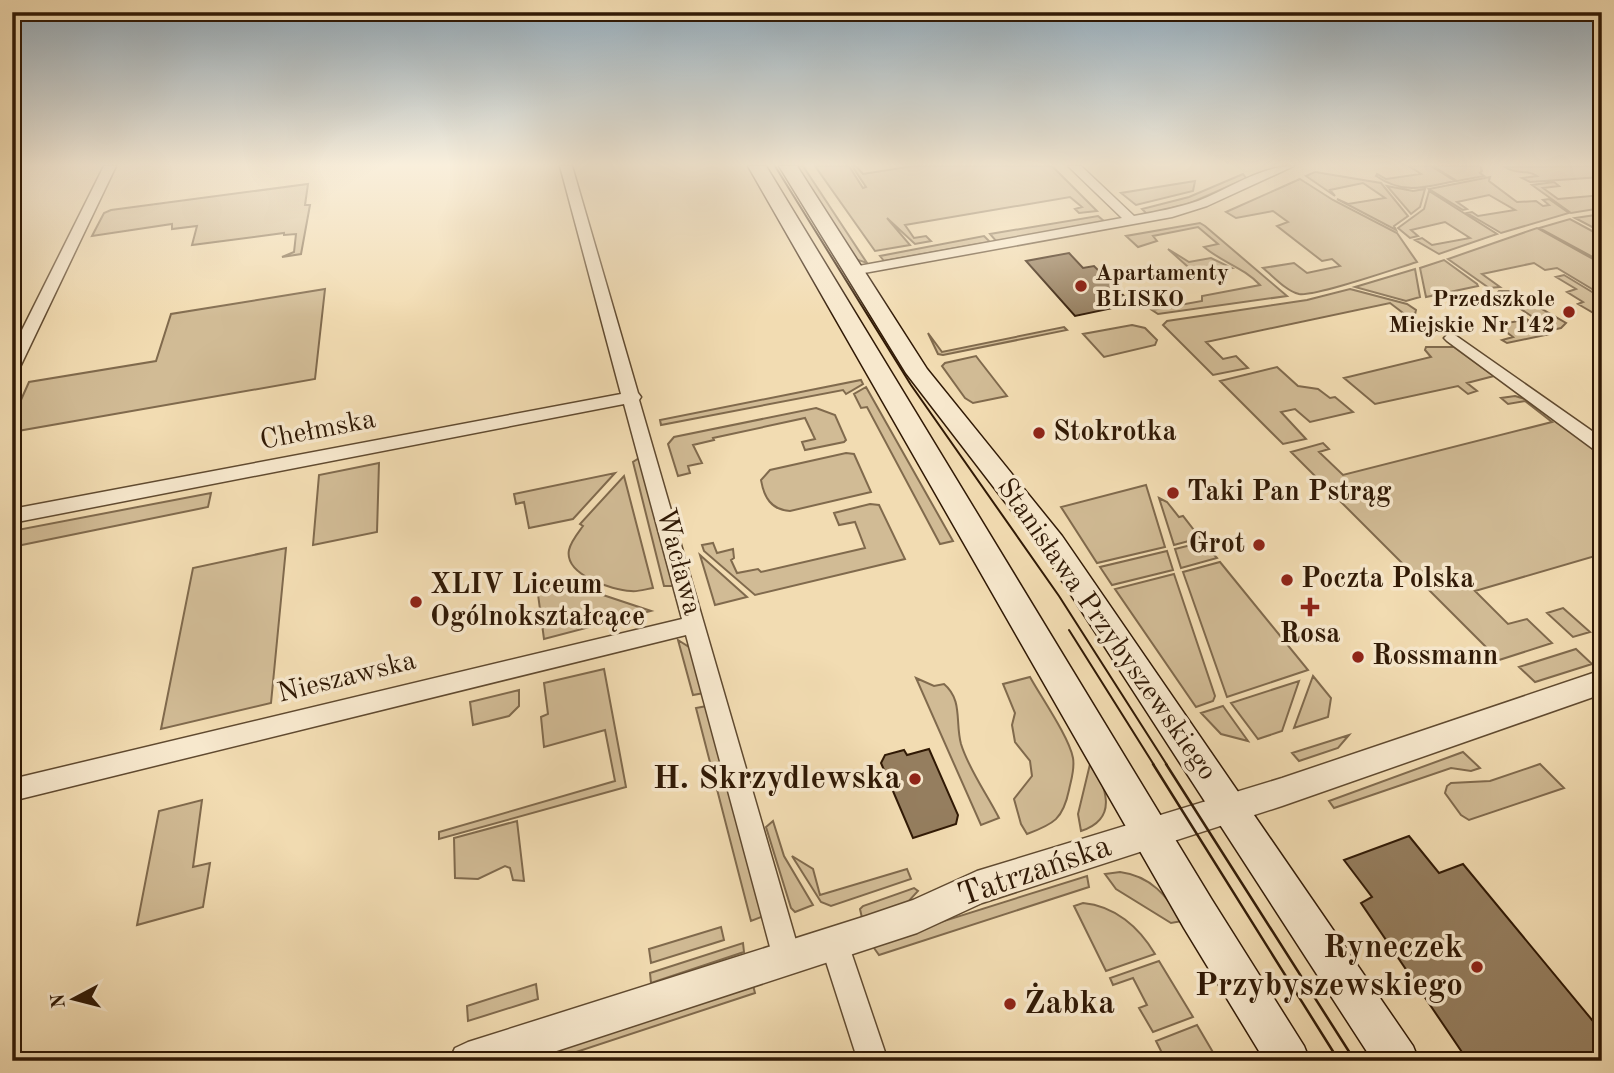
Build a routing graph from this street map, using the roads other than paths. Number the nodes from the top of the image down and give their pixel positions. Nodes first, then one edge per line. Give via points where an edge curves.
1 (85, 216) edge
2 (581, 216) edge
3 (786, 216) edge
4 (819, 216) edge
5 (1127, 216) edge
6 (1153, 216) edge
7 (1132, 221) junction
8 (853, 271) junction
9 (1452, 338) dead end
10 (12, 366) edge
11 (633, 397) junction
12 (1602, 447) edge
13 (12, 516) edge
14 (695, 624) junction
15 (1602, 682) edge
16 (12, 789) edge
17 (1230, 808) junction
18 (1150, 834) junction
19 (834, 943) junction
20 (787, 958) junction
21 (468, 1061) edge
22 (873, 1061) edge
23 (1289, 1061) edge
24 (1398, 1061) edge

1 - 10 street
2 - 11 street, Wacława
3 - 18 main road, Stanisława Przybyszewskiego
4 - 8 main road, Stanisława Przybyszewskiego
5 - 7 street
6 - 7 street
7 - 8 street
8 - 17 main road, Stanisława Przybyszewskiego via 935,397 1059,553
9 - 12 street
11 - 13 street, Chełmska
11 - 14 street, Wacława
14 - 16 street, Nieszawska
14 - 20 street, Wacława
15 - 17 street, Tatrzańska
17 - 18 street, Tatrzańska
17 - 24 main road, Stanisława Przybyszewskiego
18 - 19 street, Tatrzańska via 977,888 916,916
18 - 23 main road, Stanisława Przybyszewskiego
19 - 20 street, Tatrzańska
19 - 22 street
20 - 21 street, Tatrzańska

